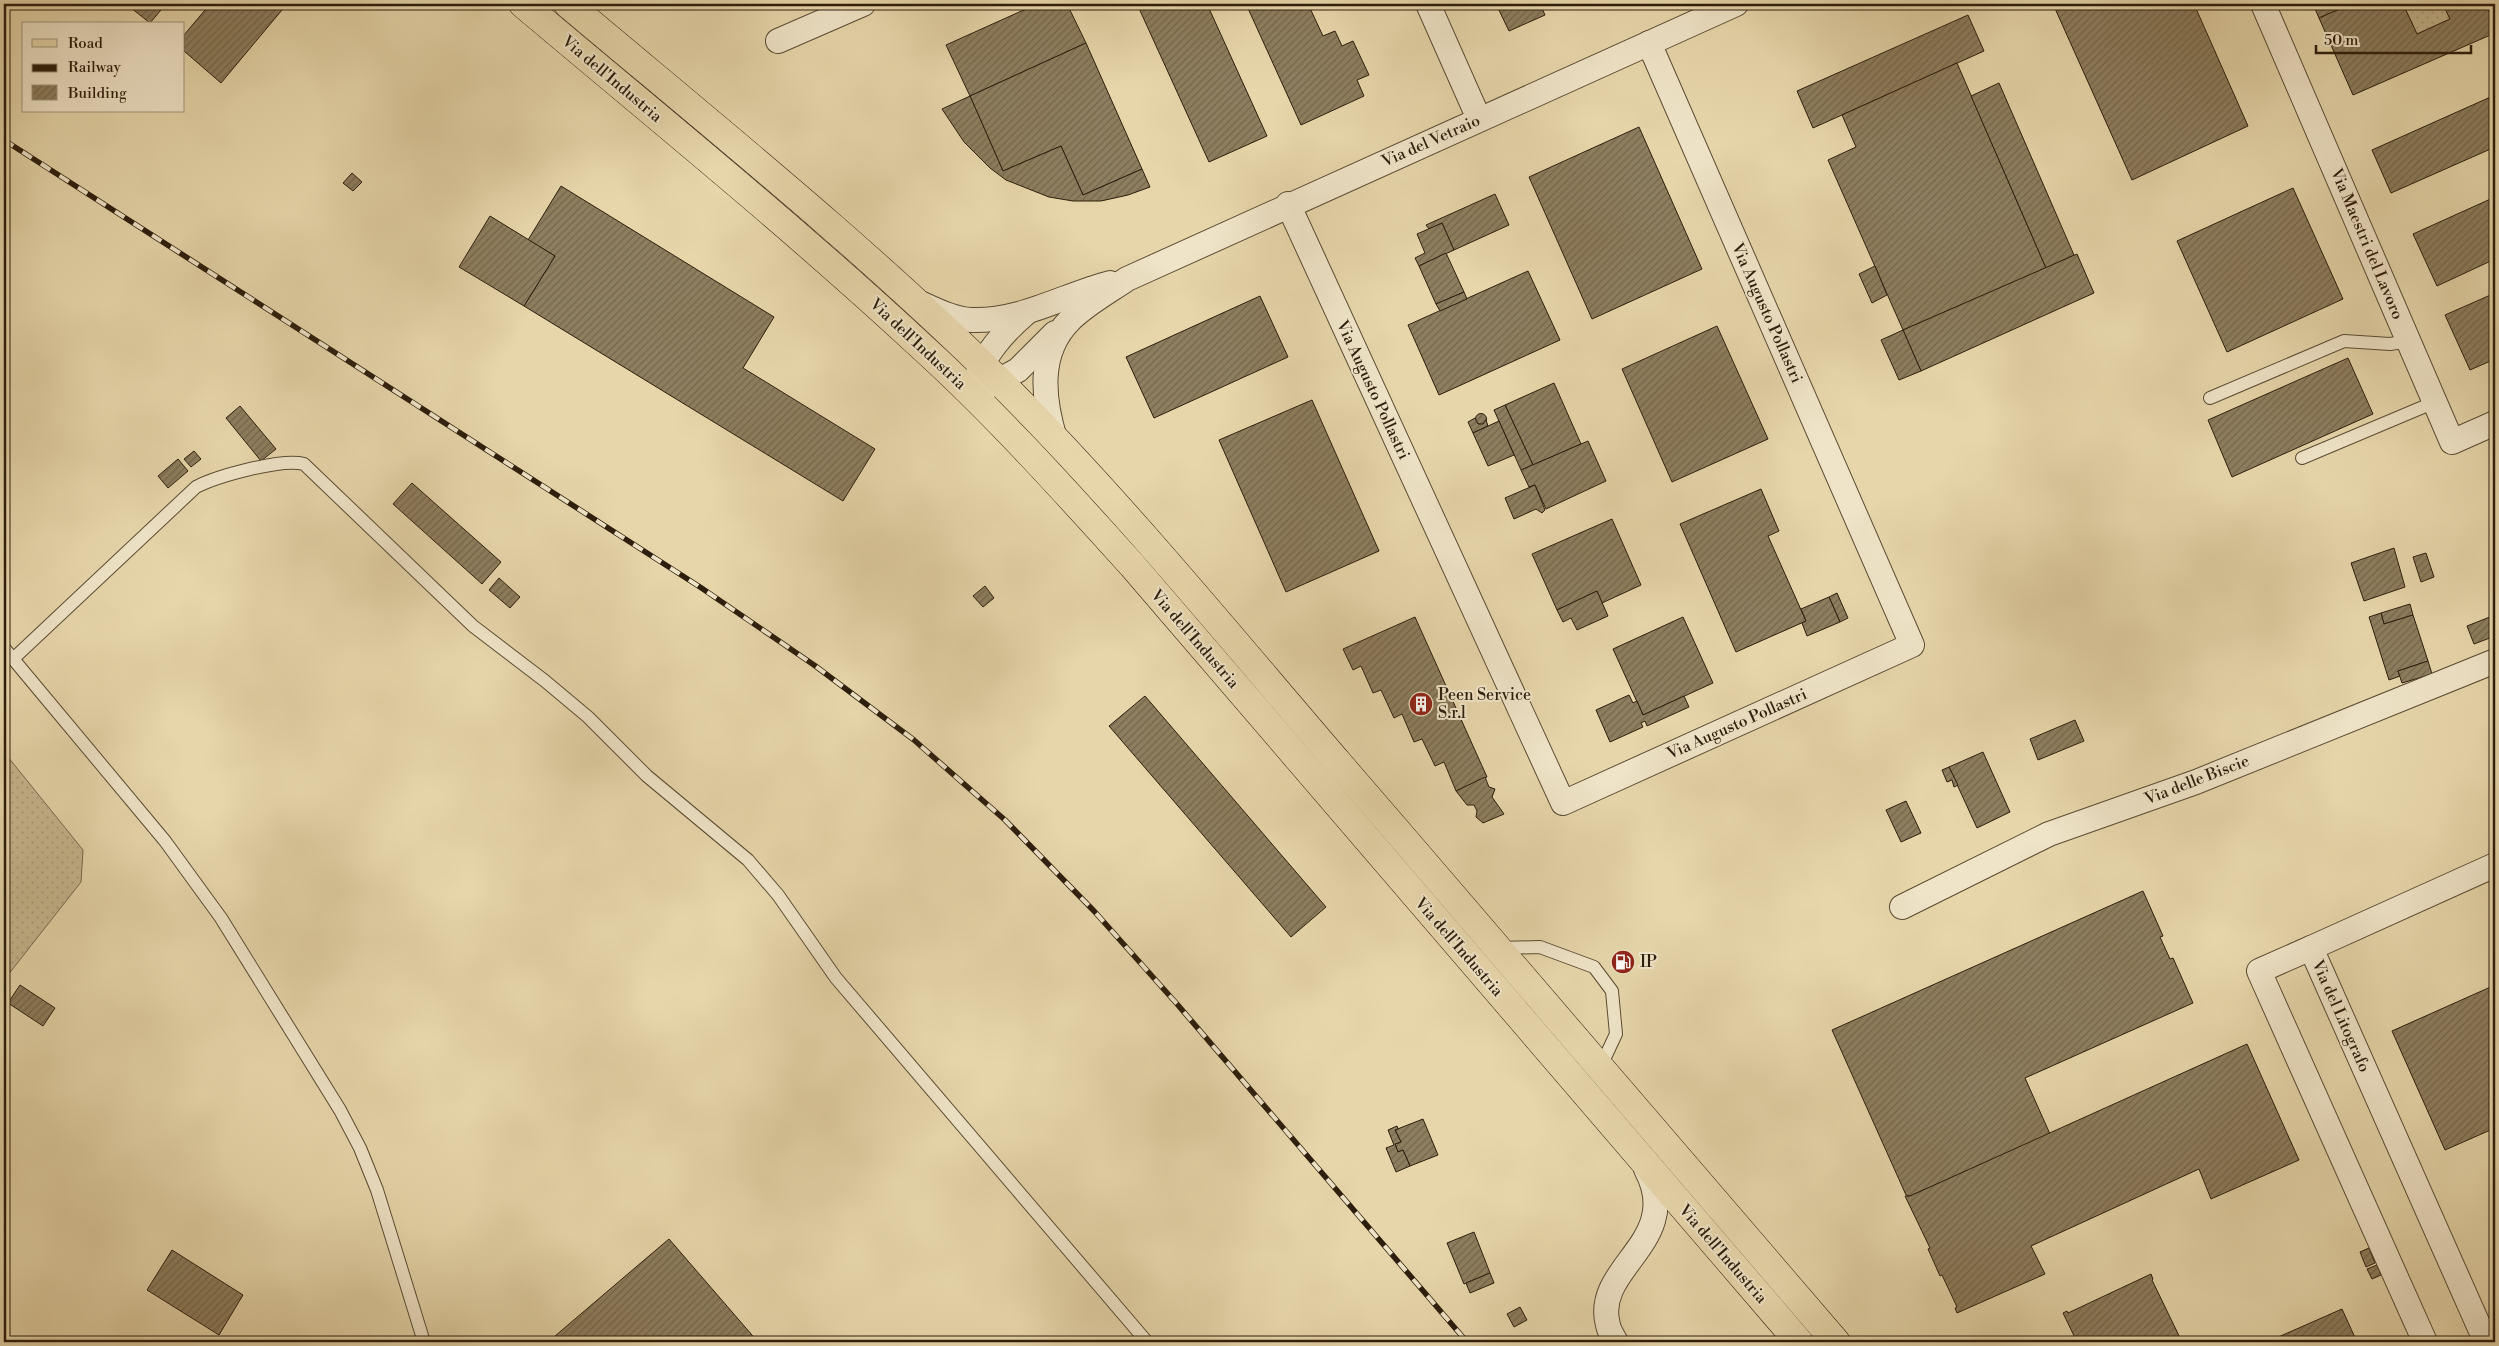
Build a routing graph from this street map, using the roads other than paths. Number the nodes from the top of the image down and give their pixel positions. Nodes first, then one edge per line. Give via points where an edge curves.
1 (523, 4) edge
2 (568, 4) edge
3 (863, 4) edge
4 (1428, 4) edge
5 (1736, 4) edge
6 (2263, 4) edge
7 (778, 41) dead end
8 (1649, 43) junction
9 (1480, 119) junction
10 (1288, 204) junction
11 (1127, 279) junction
12 (916, 302) junction
13 (1027, 312) junction
14 (1069, 320) junction
15 (2409, 341) junction
16 (990, 373) junction
17 (971, 394) junction
18 (2210, 398) dead end
19 (2436, 402) junction
20 (2495, 423) edge
21 (1055, 439) junction
22 (2302, 458) dead end
23 (4, 648) edge
24 (13, 659) junction
25 (2495, 661) edge
26 (2495, 865) edge
27 (1902, 907) dead end
28 (1498, 948) junction
29 (2311, 948) junction
30 (1600, 1068) junction
31 (1641, 1159) junction
32 (424, 1342) edge
33 (1147, 1342) edge
34 (1616, 1342) edge
35 (1799, 1342) edge
36 (1836, 1342) edge
37 (2425, 1342) edge
38 (2486, 1342) edge

1 - 17 main road, Via dell'Industria via 843,274
2 - 12 main road, Via dell'Industria
3 - 7 street
4 - 9 street
5 - 8 street, Via del Vetraio
6 - 15 street, Via Maestri del Lavoro
8 - 9 street, Via del Vetraio
8 - 10 street, Via Augusto Pollastri via 1912,645 1563,803
9 - 10 street, Via del Vetraio
10 - 11 street, Via del Vetraio
11 - 13 street, Via del Vetraio via 1080,291
11 - 14 street, Via del Vetraio
12 - 13 street, Via del Vetraio via 969,320
12 - 16 main road, Via dell'Industria
13 - 16 street, Via del Vetraio via 1003,333
14 - 16 street, Via del Vetraio via 1018,370
14 - 21 street, Via del Vetraio via 1048,360 1044,388 1047,414
15 - 18 lane via 2390,344 2344,341
15 - 19 street, Via Maestri del Lavoro
16 - 17 street, Via del Vetraio
16 - 21 main road, Via dell'Industria
17 - 31 main road, Via dell'Industria via 1132,565
19 - 20 street, Via Maestri del Lavoro via 2452,442
19 - 22 lane
21 - 28 main road, Via dell'Industria via 1135,526
23 - 24 lane
24 - 32 lane via 165,841 221,918 340,1110 377,1190
24 - 33 lane via 196,487 219,477 275,464 295,461 304,464 473,626 552,687 647,776 748,860 778,895 836,978
25 - 27 street, Via delle Biscie via 2196,782 2050,834
26 - 29 street
28 - 30 main road, Via dell'Industria
28 - 30 lane via 1540,947 1594,967 1612,990 1616,1034
29 - 37 street, Via del Litografo via 2259,971
29 - 38 street, Via del Litografo
30 - 36 main road, Via dell'Industria
31 - 34 street via 1656,1189 1657,1208 1655,1220 1610,1293 1608,1325
31 - 35 main road, Via dell'Industria

